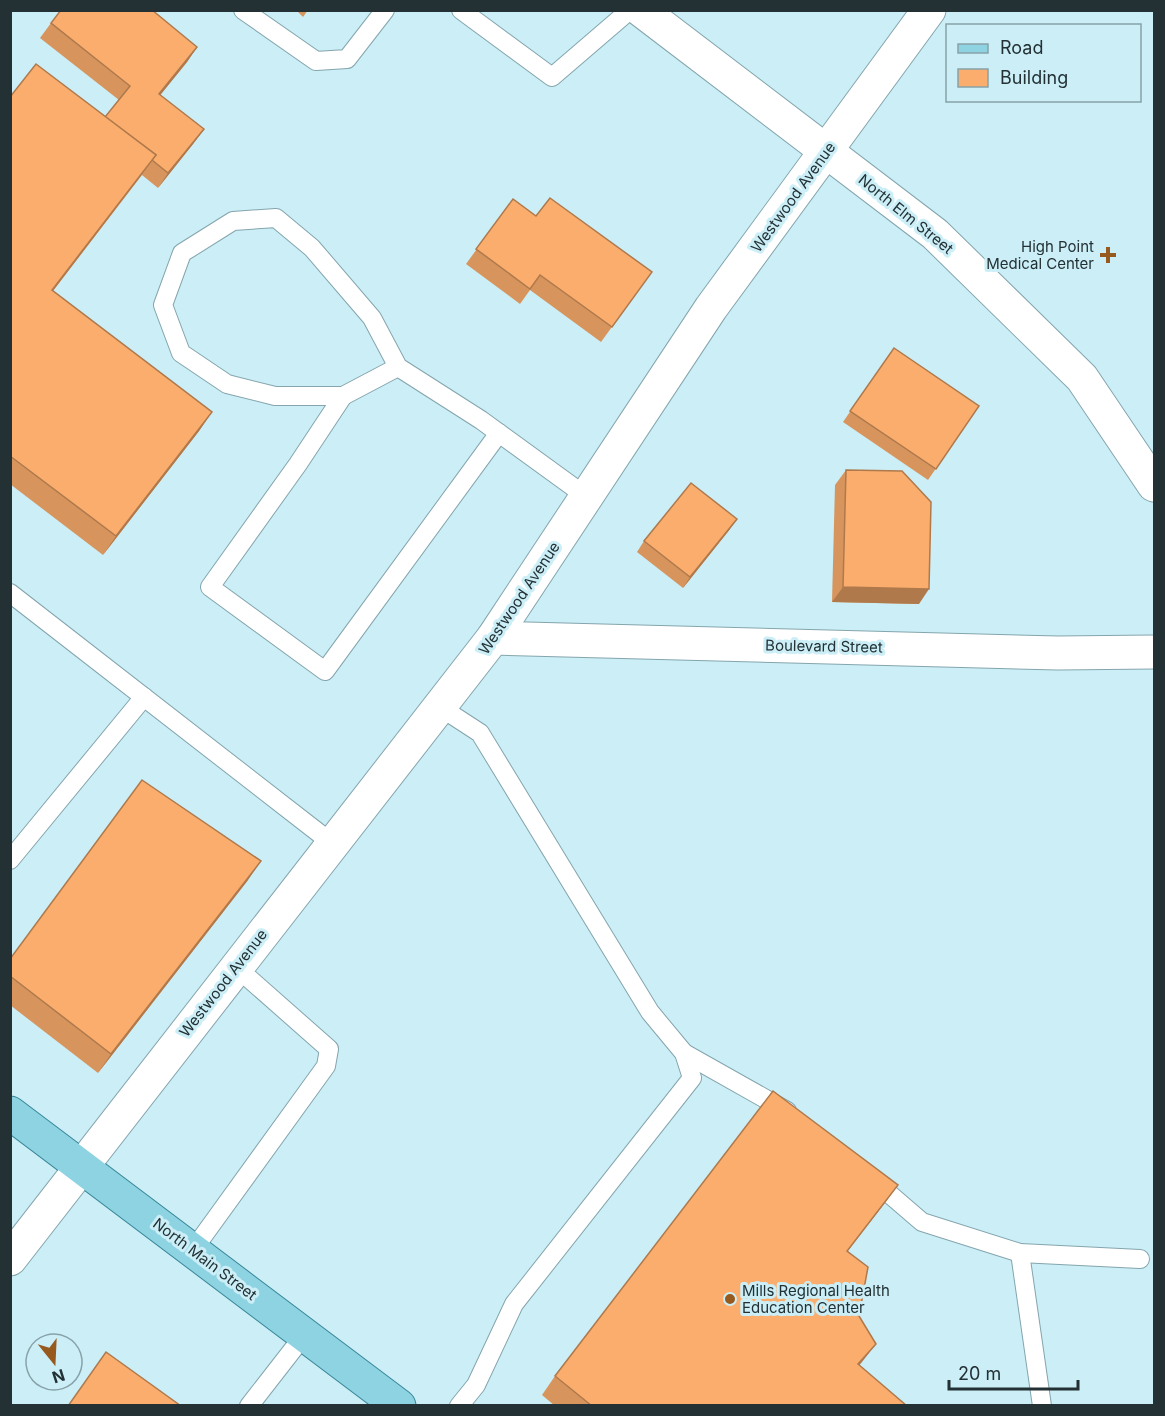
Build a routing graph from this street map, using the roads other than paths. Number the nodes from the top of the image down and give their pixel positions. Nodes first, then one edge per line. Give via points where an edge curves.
1 (243, 10) edge
2 (385, 10) edge
3 (461, 10) edge
4 (630, 10) edge
5 (641, 10) edge
6 (929, 10) edge
7 (827, 150) junction
8 (398, 366) junction
9 (343, 396) junction
10 (499, 433) junction
11 (1155, 485) edge
12 (587, 497) junction
13 (10, 593) edge
14 (493, 638) junction
15 (1155, 652) edge
16 (144, 697) junction
17 (440, 706) junction
18 (333, 844) junction
19 (10, 860) edge
20 (236, 967) junction
21 (684, 1053) junction
22 (10, 1113) edge
23 (802, 1122) edge
24 (82, 1165) junction
25 (855, 1165) edge
26 (193, 1250) junction
27 (1020, 1252) junction
28 (10, 1259) edge
29 (1140, 1259) dead end
30 (305, 1334) junction
31 (249, 1406) edge
32 (399, 1406) edge
33 (459, 1406) edge
34 (1042, 1406) edge

1 - 2 lane via 316,61 348,59
3 - 4 lane via 552,77
5 - 7 street, North Elm Street
6 - 7 street, Westwood Avenue
7 - 11 street, North Elm Street via 935,234 1082,378
7 - 12 street, Westwood Avenue via 711,308
8 - 9 lane
8 - 9 lane via 372,318 312,248 276,218 233,221 182,253 163,305 181,353 227,384 275,396
8 - 10 lane
9 - 10 lane via 210,587 325,671
10 - 12 lane
12 - 14 street, Westwood Avenue
13 - 16 lane
14 - 15 street, Boulevard Street via 1058,653
14 - 17 street, Westwood Avenue
16 - 18 lane
16 - 19 lane
17 - 18 street, Westwood Avenue
17 - 21 lane via 480,733 650,1012
18 - 20 street, Westwood Avenue
20 - 24 street, Westwood Avenue
20 - 26 lane via 329,1049 326,1066
21 - 23 lane
21 - 33 lane via 692,1078 514,1304 476,1385
22 - 24 main road, North Main Street
24 - 26 main road, North Main Street
24 - 28 street, Westwood Avenue
25 - 27 lane via 922,1222
26 - 30 main road, North Main Street
27 - 29 lane
27 - 34 lane
30 - 31 lane
30 - 32 main road, North Main Street

